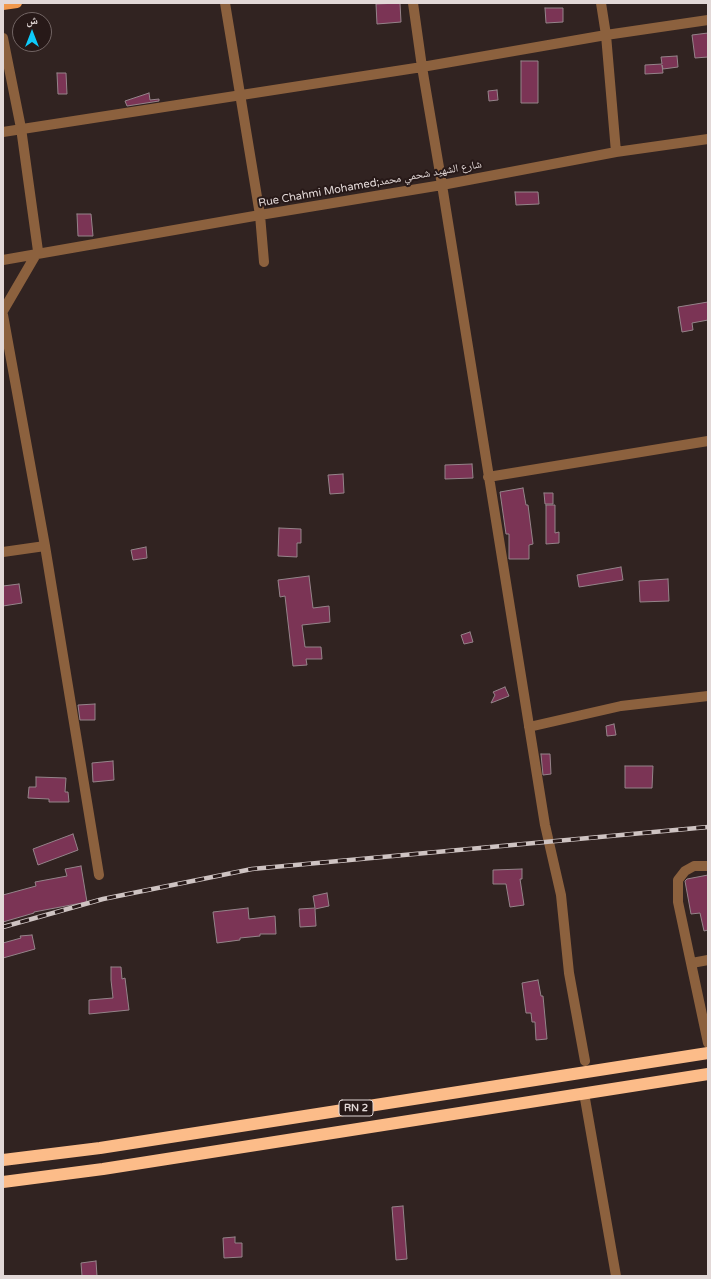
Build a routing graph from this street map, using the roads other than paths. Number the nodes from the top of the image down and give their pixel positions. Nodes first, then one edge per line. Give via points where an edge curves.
1 (17, 3) edge
2 (225, 3) edge
3 (413, 3) edge
4 (601, 3) edge
5 (3, 5) edge
6 (708, 20) edge
7 (606, 35) junction
8 (3, 38) edge
9 (422, 68) junction
10 (241, 94) junction
11 (21, 128) junction
12 (3, 132) edge
13 (708, 139) edge
14 (616, 152) junction
15 (442, 185) junction
16 (260, 215) junction
17 (36, 254) junction
18 (3, 260) edge
19 (264, 262) dead end
20 (3, 311) edge
21 (3, 315) edge
22 (708, 441) edge
23 (488, 477) junction
24 (45, 546) junction
25 (3, 552) edge
26 (708, 696) edge
27 (529, 727) junction
28 (708, 866) edge
29 (99, 875) dead end
30 (708, 960) edge
31 (692, 963) junction
32 (708, 1043) edge
33 (708, 1053) edge
34 (585, 1061) dead end
35 (708, 1074) edge
36 (584, 1093) junction
37 (3, 1160) edge
38 (3, 1182) edge
39 (616, 1276) edge

1 - 5 main road
2 - 10 street
3 - 9 street
4 - 7 street
6 - 7 street
7 - 9 street
7 - 14 street
8 - 11 street
9 - 10 street
9 - 15 street
10 - 11 street
10 - 16 street
11 - 12 street
11 - 17 street via 38,251
13 - 14 street, Rue Chahmi Mohamed;شارع الشهيد شحمي محمد
14 - 15 street, Rue Chahmi Mohamed;شارع الشهيد شحمي محمد
15 - 16 street, Rue Chahmi Mohamed;شارع الشهيد شحمي محمد
15 - 23 street
16 - 17 street, Rue Chahmi Mohamed;شارع الشهيد شحمي محمد
16 - 19 street
17 - 18 street, Rue Chahmi Mohamed;شارع الشهيد شحمي محمد
17 - 20 street
21 - 24 street
22 - 23 street
23 - 27 street
24 - 25 street
24 - 29 street
26 - 27 street via 621,706
27 - 34 street via 544,825 561,895 569,973
28 - 31 street via 694,866 684,870 678,880 678,902
30 - 31 street
31 - 32 street
33 - 37 highway, RN 2 via 108,1147
35 - 36 highway, RN 2
36 - 38 highway, RN 2 via 103,1169
36 - 39 street

